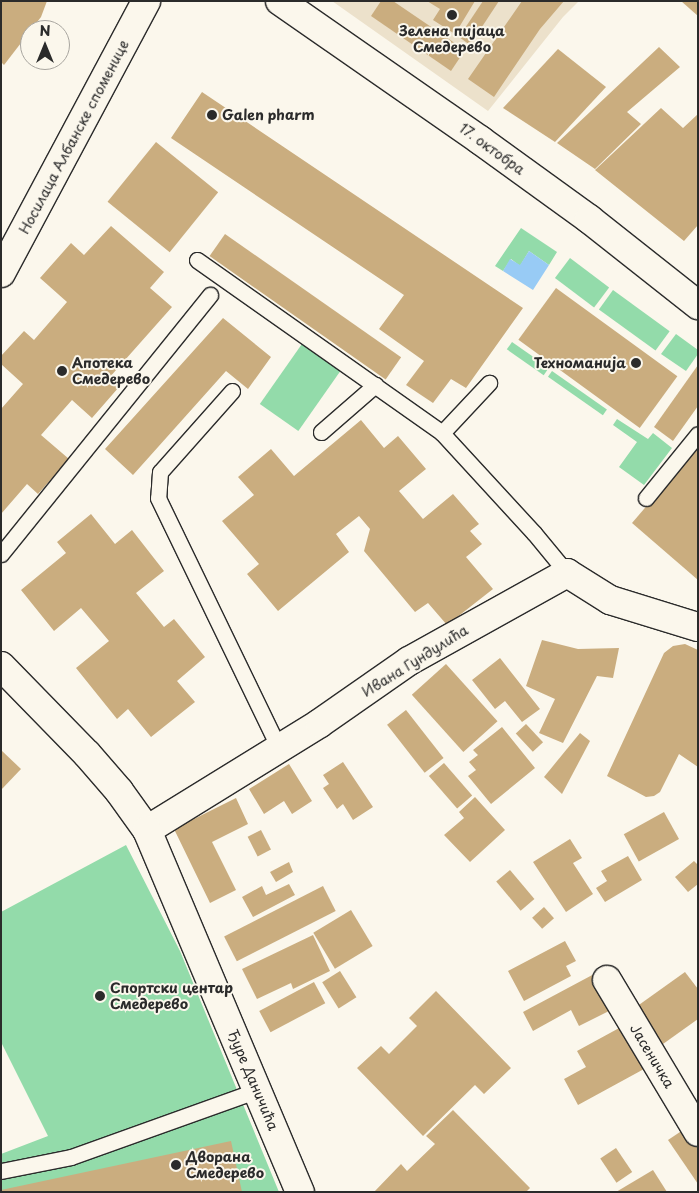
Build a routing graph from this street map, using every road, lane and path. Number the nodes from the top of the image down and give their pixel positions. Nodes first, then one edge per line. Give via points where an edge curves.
1 (146, 1) edge
2 (280, 1) edge
3 (197, 260) dead end
4 (1, 273) edge
5 (210, 295) dead end
6 (698, 304) edge
7 (489, 384) dead end
8 (375, 385) junction
9 (232, 391) dead end
10 (321, 432) dead end
11 (442, 433) junction
12 (698, 434) edge
13 (646, 498) dead end
14 (1, 554) edge
15 (567, 573) junction
16 (698, 627) edge
17 (1, 666) edge
18 (279, 748) junction
19 (147, 830) junction
20 (607, 980) dead end
21 (258, 1090) junction
22 (698, 1132) edge
23 (1, 1171) edge
24 (300, 1192) edge

1 - 4 street, Носилаца Албанске споменице
2 - 6 street, 17. октобра via 511,163
3 - 8 lane
5 - 14 lane
7 - 11 lane
8 - 10 lane
8 - 11 lane
9 - 18 lane via 160,472 158,498
11 - 15 lane
12 - 13 lane
15 - 16 street via 610,600
15 - 18 street, Ивана Гундулића via 409,661
17 - 19 street, Ђуре Даничића via 88,754
18 - 19 street, Ивана Гундулића
19 - 21 street, Ђуре Даничића
20 - 22 street, Јасеничка
21 - 23 lane via 71,1157
21 - 24 street, Ђуре Даничића

